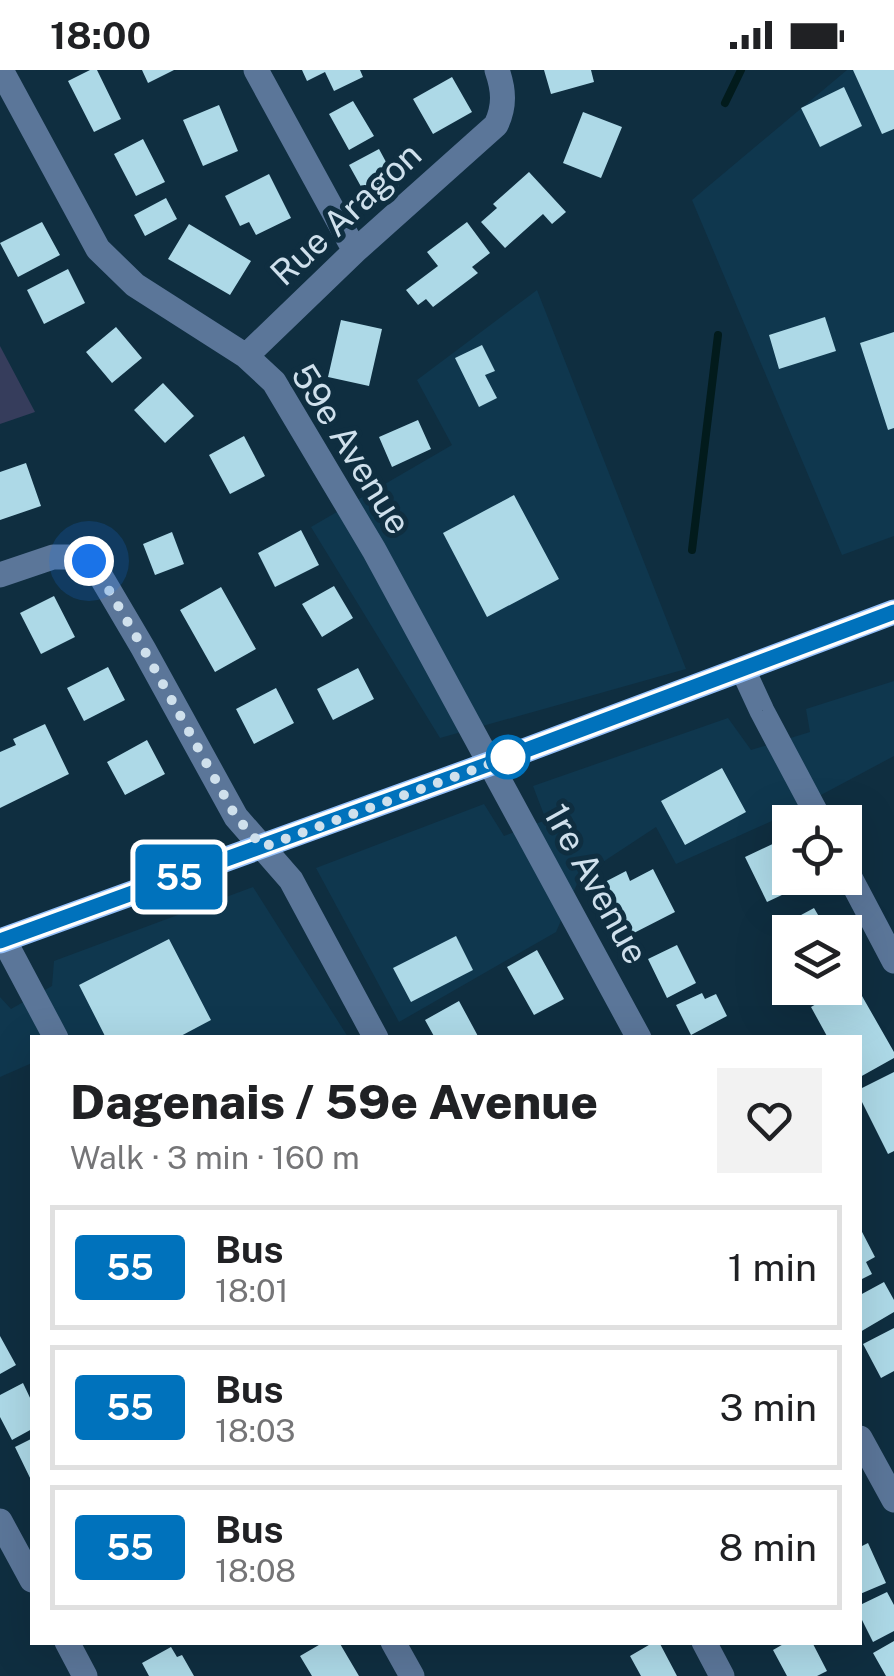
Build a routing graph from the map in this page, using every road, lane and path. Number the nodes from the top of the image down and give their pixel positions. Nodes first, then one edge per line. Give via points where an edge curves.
1 (1, 70) edge
2 (256, 70) edge
3 (498, 70) edge
4 (355, 250) junction
5 (246, 356) junction
6 (0, 575) edge
7 (894, 612) edge
8 (743, 670) junction
9 (489, 764) junction
10 (812, 805) edge
11 (263, 847) junction
12 (859, 895) edge
13 (2, 940) edge
14 (894, 961) edge
15 (54, 1035) edge
16 (374, 1035) edge
17 (638, 1035) edge
18 (862, 1442) edge
19 (894, 1500) edge
20 (0, 1520) edge
21 (30, 1576) edge
22 (69, 1645) edge
23 (395, 1645) edge
24 (706, 1645) edge
25 (86, 1676) edge
26 (412, 1676) edge
27 (722, 1676) edge

1 - 5 street, 59e Avenue via 98,249 135,285
2 - 4 street
3 - 4 street, Rue Aragon via 504,87 496,125
4 - 5 street, Rue Aragon
5 - 9 street, 59e Avenue via 274,382
6 - 11 street via 53,557 89,561 236,817
7 - 8 main road
8 - 9 main road
8 - 10 street
9 - 11 main road
9 - 17 street, 1re Avenue
11 - 13 main road
11 - 16 street via 291,880
12 - 14 street
13 - 15 street
18 - 19 street
20 - 21 street
22 - 25 street
23 - 26 street
24 - 27 street

